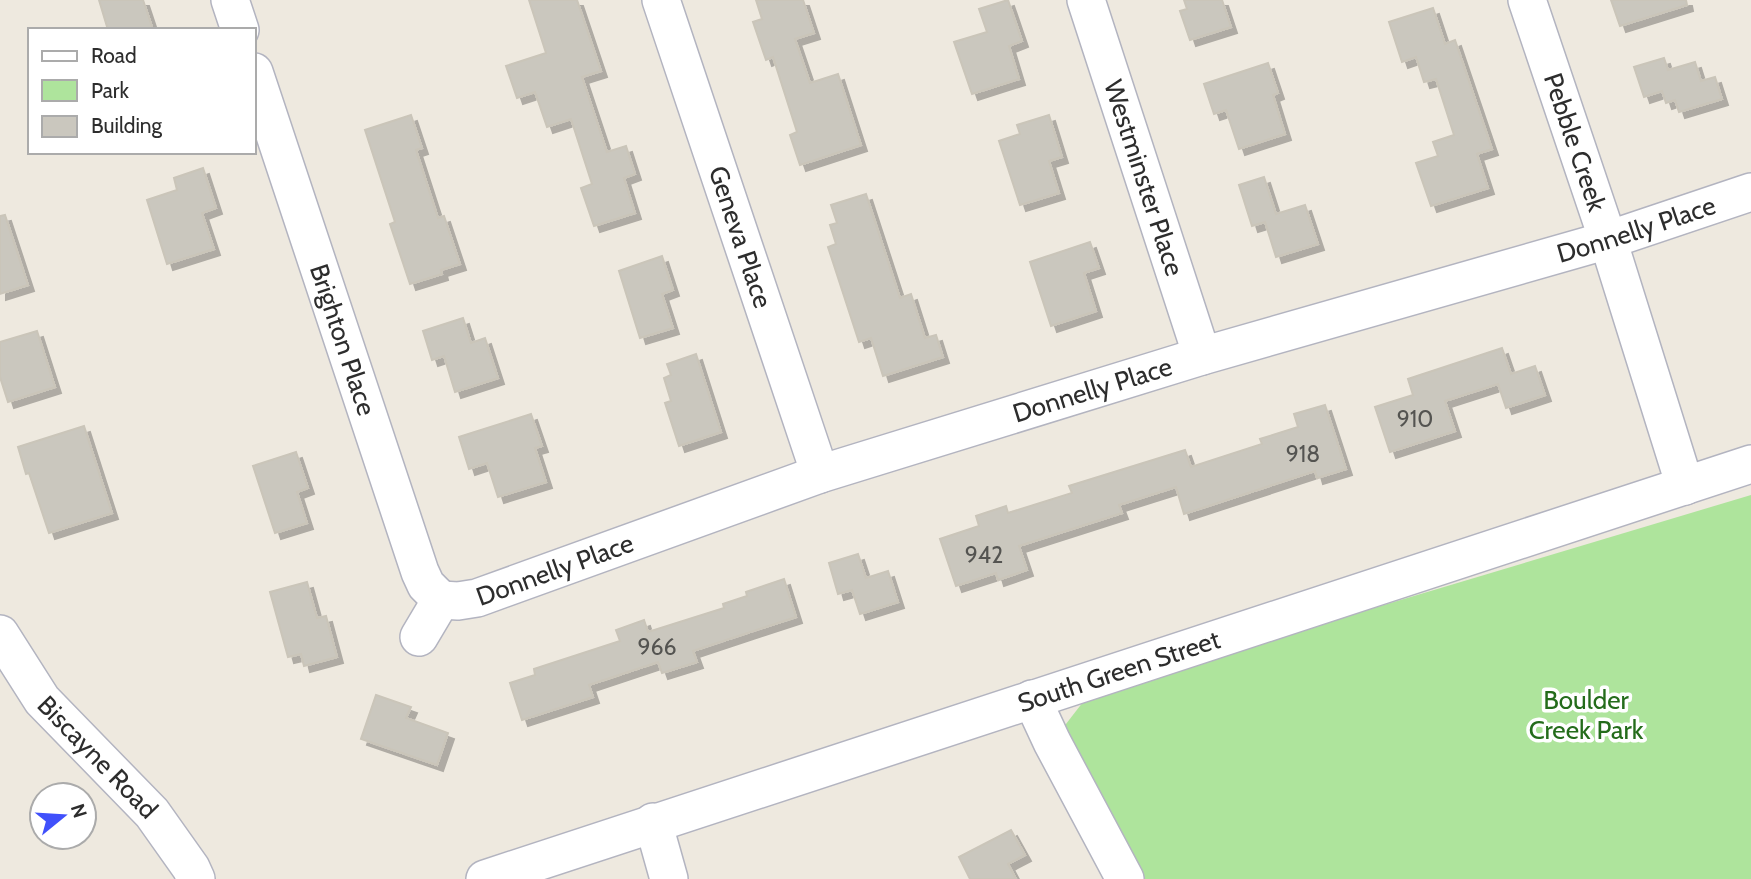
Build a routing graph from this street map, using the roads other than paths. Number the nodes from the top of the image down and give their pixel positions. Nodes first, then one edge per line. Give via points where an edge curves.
1 (230, 0) edge
2 (661, 0) edge
3 (1086, 0) edge
4 (1527, 0) edge
5 (239, 28) edge
6 (256, 78) edge
7 (1751, 192) edge
8 (1608, 240) junction
9 (1202, 356) junction
10 (1751, 464) edge
11 (820, 474) junction
12 (1685, 486) junction
13 (441, 600) junction
14 (0, 634) edge
15 (419, 637) dead end
16 (1032, 699) junction
17 (653, 822) junction
18 (196, 879) edge
19 (485, 879) edge
20 (669, 879) edge
21 (1125, 879) edge

1 - 5 street
2 - 11 street, Geneva Place
3 - 9 street, Westminster Place
4 - 8 street, Pebble Creek
6 - 13 street, Brighton Place via 421,572
7 - 8 street, Donnelly Place
8 - 9 street, Donnelly Place
8 - 12 street, Pebble Creek
9 - 11 street, Donnelly Place
10 - 12 street, South Green Street
11 - 13 street, Donnelly Place via 477,598
12 - 16 street, South Green Street
13 - 15 street
14 - 18 street, Biscayne Road via 42,700 152,813
16 - 17 street, South Green Street
16 - 21 street
17 - 19 street, South Green Street
17 - 20 street

